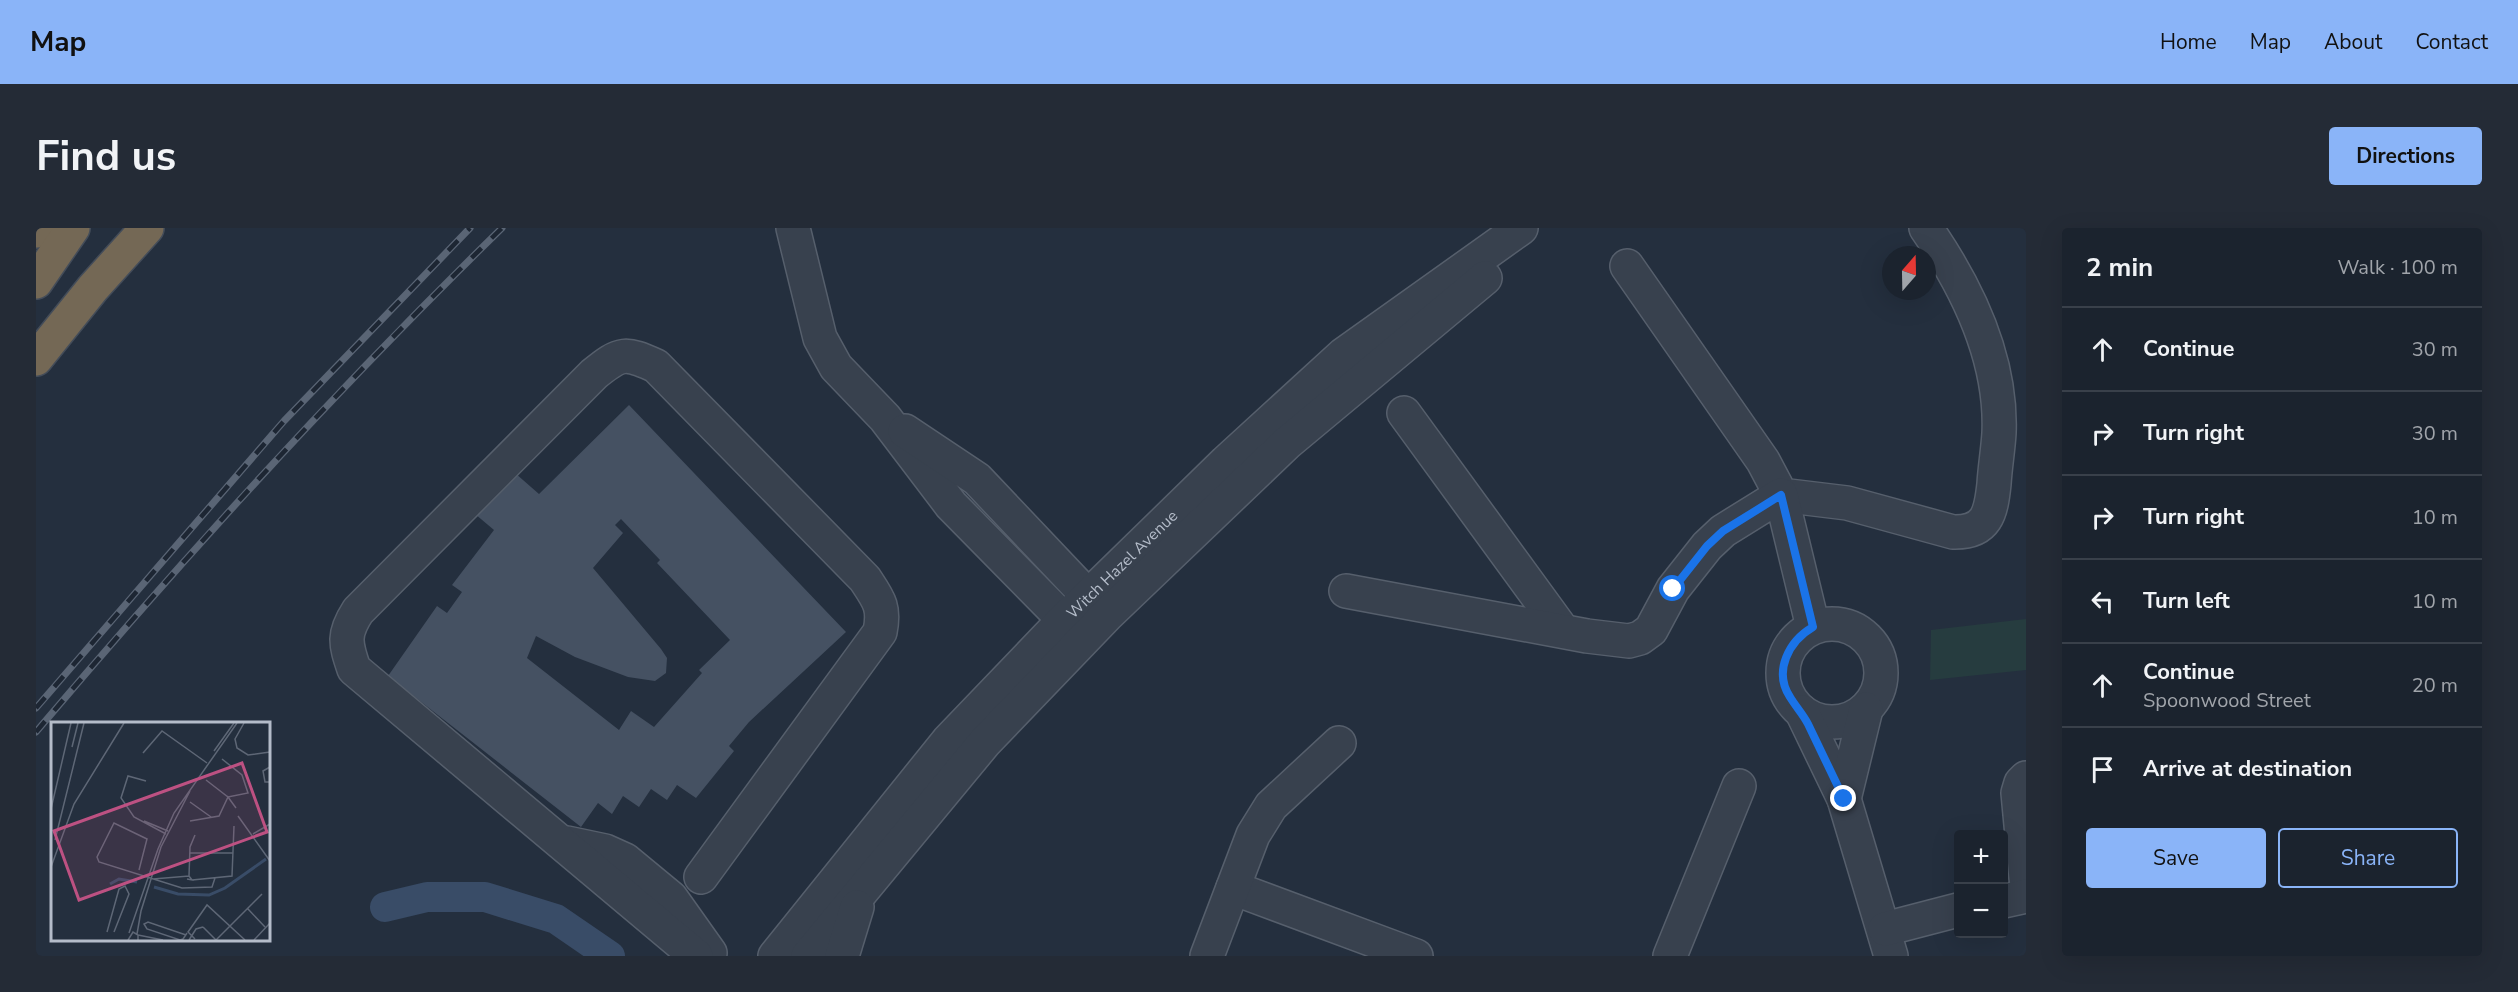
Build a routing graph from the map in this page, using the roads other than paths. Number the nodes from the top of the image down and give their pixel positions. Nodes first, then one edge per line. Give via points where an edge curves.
1 (73, 228) edge
2 (147, 228) edge
3 (794, 228) edge
4 (1521, 228) edge
5 (1543, 228) edge
6 (1926, 228) edge
7 (1627, 266) dead end
8 (36, 282) edge
9 (36, 359) edge
10 (1404, 413) dead end
11 (885, 418) junction
12 (1781, 495) junction
13 (1346, 591) dead end
14 (1098, 606) junction
15 (1813, 627) junction
16 (1073, 630) junction
17 (1563, 631) junction
18 (1866, 709) junction
19 (1802, 712) junction
20 (1339, 743) dead end
21 (2026, 778) edge
22 (1739, 786) dead end
23 (1844, 799) junction
24 (562, 842) junction
25 (702, 878) dead end
26 (2026, 878) edge
27 (864, 886) junction
28 (1233, 888) junction
29 (2026, 896) edge
30 (2008, 900) edge
31 (1954, 912) edge
32 (1888, 943) edge
33 (696, 956) edge
34 (714, 956) edge
35 (775, 956) edge
36 (808, 956) edge
37 (842, 956) edge
38 (1207, 956) edge
39 (1416, 956) edge
40 (1670, 956) edge

1 - 8 highway
2 - 9 highway
3 - 11 street via 820,338 836,367
4 - 14 street, Witch Hazel Avenue via 1343,355 1226,462
5 - 14 street, Witch Hazel Avenue via 1358,381
6 - 12 street via 1968,299 1992,373 1999,432 1988,515 1979,528 1953,532 1847,503
7 - 12 street via 1763,461
10 - 17 street
11 - 14 street via 977,479
11 - 16 street via 951,505
12 - 15 street
12 - 17 street via 1723,531 1707,546 1673,589 1651,630 1640,638 1617,640
13 - 17 street
14 - 16 street, Witch Hazel Avenue
15 - 18 street via 1842,624 1854,628 1873,645 1881,663 1881,681
15 - 19 street via 1789,649 1783,674 1789,696
16 - 27 street, Witch Hazel Avenue
16 - 35 street, Witch Hazel Avenue via 948,741
18 - 19 street via 1846,720 1827,722
18 - 23 street
19 - 23 street
20 - 28 street via 1271,806 1253,835
21 - 26 street via 2018,793
22 - 40 street
23 - 32 street
24 - 25 street via 354,669 346,647 348,627 358,610 594,374 614,357 630,354 656,366 865,579 884,613 880,632
24 - 33 street
24 - 34 street via 605,851 625,860 671,898
27 - 36 street, Witch Hazel Avenue
27 - 37 street
28 - 38 street
28 - 39 street
29 - 30 street
31 - 32 street

